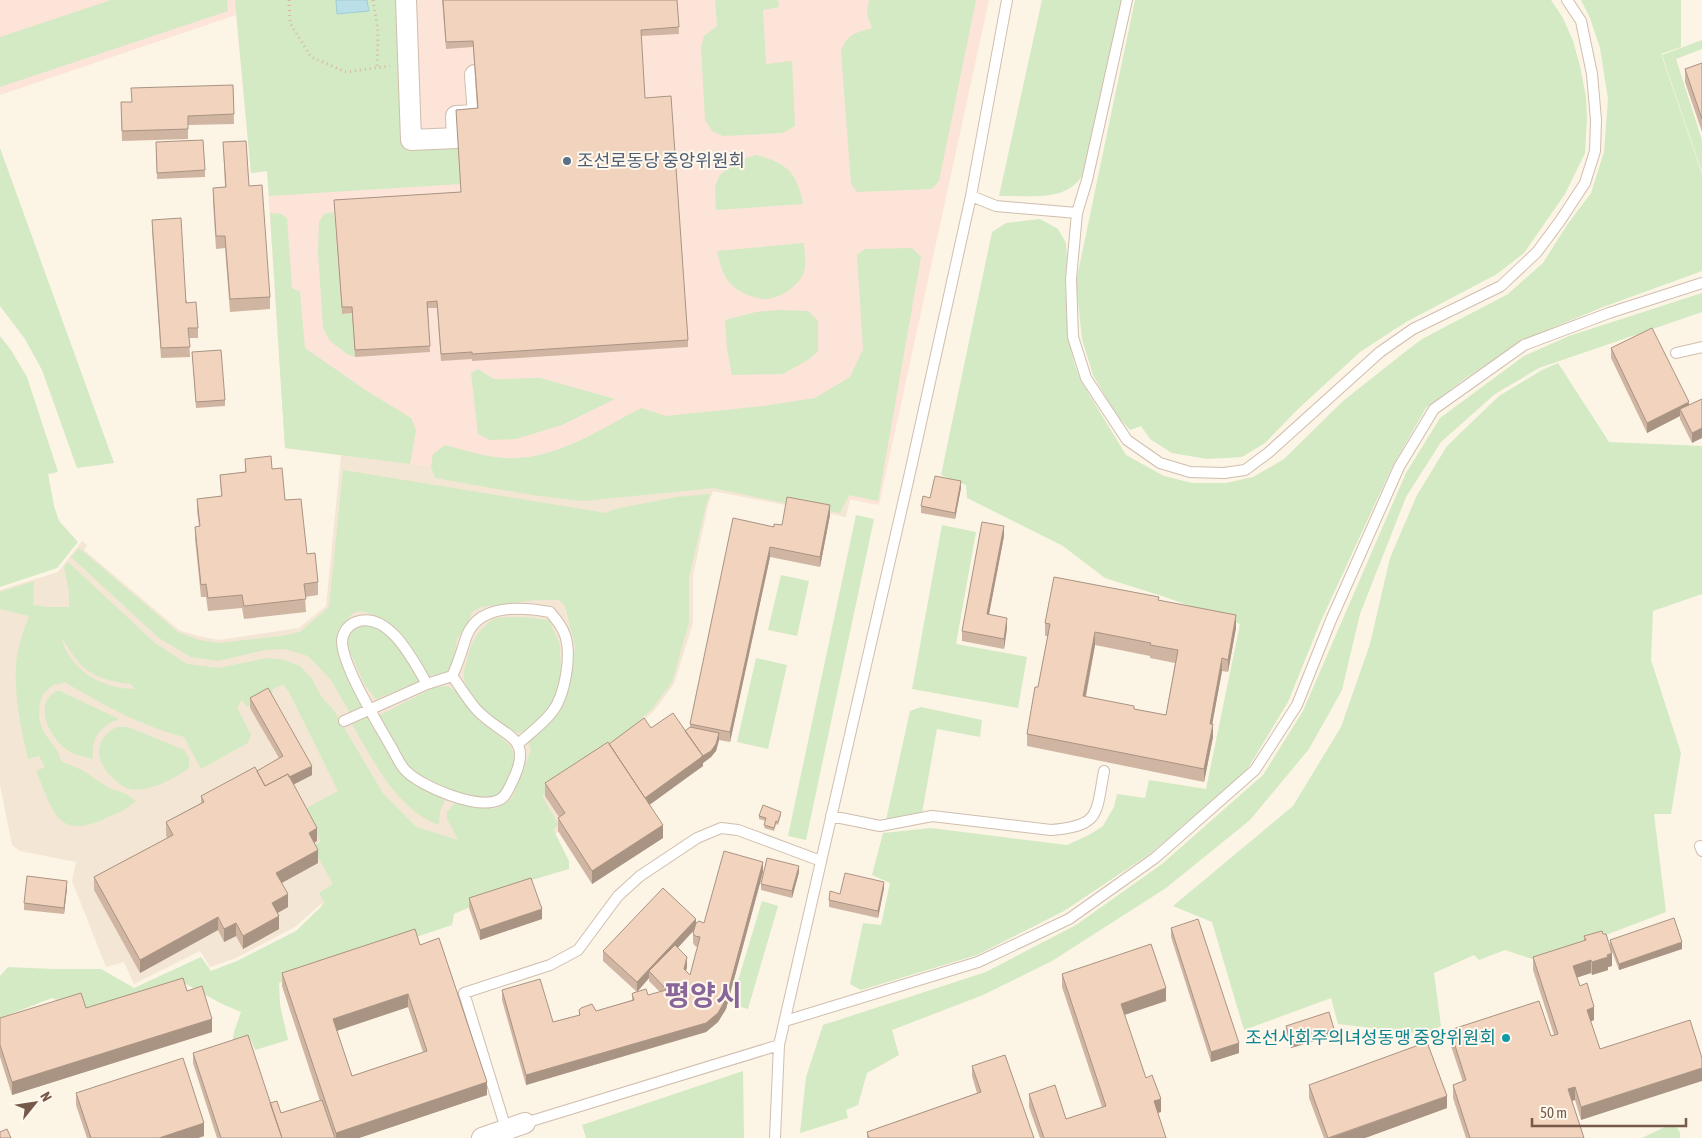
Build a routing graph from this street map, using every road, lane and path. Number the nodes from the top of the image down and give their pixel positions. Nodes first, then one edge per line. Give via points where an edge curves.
1 (289, 0) edge
2 (373, 0) edge
3 (406, 0) edge
4 (1007, 0) edge
5 (1127, 0) edge
6 (1567, 0) edge
7 (474, 57) edge
8 (971, 196) junction
9 (1076, 213) junction
10 (1702, 283) edge
11 (1702, 347) edge
12 (1676, 353) dead end
13 (452, 676) junction
14 (427, 684) junction
15 (370, 710) junction
16 (344, 721) dead end
17 (518, 744) junction
18 (1104, 771) dead end
19 (831, 816) junction
20 (821, 861) junction
21 (785, 1021) junction
22 (778, 1045) junction
23 (516, 1126) junction
24 (482, 1138) edge
25 (775, 1138) edge

1 - 2 path via 290,23 311,57 346,72 376,68 378,31
3 - 7 street via 412,140 457,138 456,116 478,115
4 - 8 lane
5 - 9 lane via 1087,180
6 - 9 lane via 1581,21 1592,74 1596,120 1594,151 1585,183 1560,221 1537,252 1501,286 1413,329 1380,352 1245,470 1190,472 1160,463 1128,440 1086,378 1073,337 1071,279
8 - 9 lane via 996,206
8 - 19 lane
10 - 21 lane via 1524,345 1434,409 1399,466 1297,705 1256,770 1155,858 1069,919 978,962
11 - 12 lane
13 - 14 lane
13 - 17 lane via 476,709
13 - 17 lane via 477,619 489,613 526,608 550,612 565,634 566,676 558,703 551,713
14 - 15 lane
14 - 15 lane via 410,654 381,624 359,620 350,624 342,642 348,666
15 - 16 lane
15 - 17 lane via 403,768 414,779 448,795 486,803 503,798 520,765
18 - 19 lane via 1098,808 1083,825 1070,829 1051,830 932,816 880,826
19 - 20 lane
20 - 21 lane
20 - 23 lane via 738,830 721,828 697,838 640,876 618,896 578,950 550,965 464,993
21 - 22 lane
22 - 23 lane
22 - 25 lane
23 - 24 street

